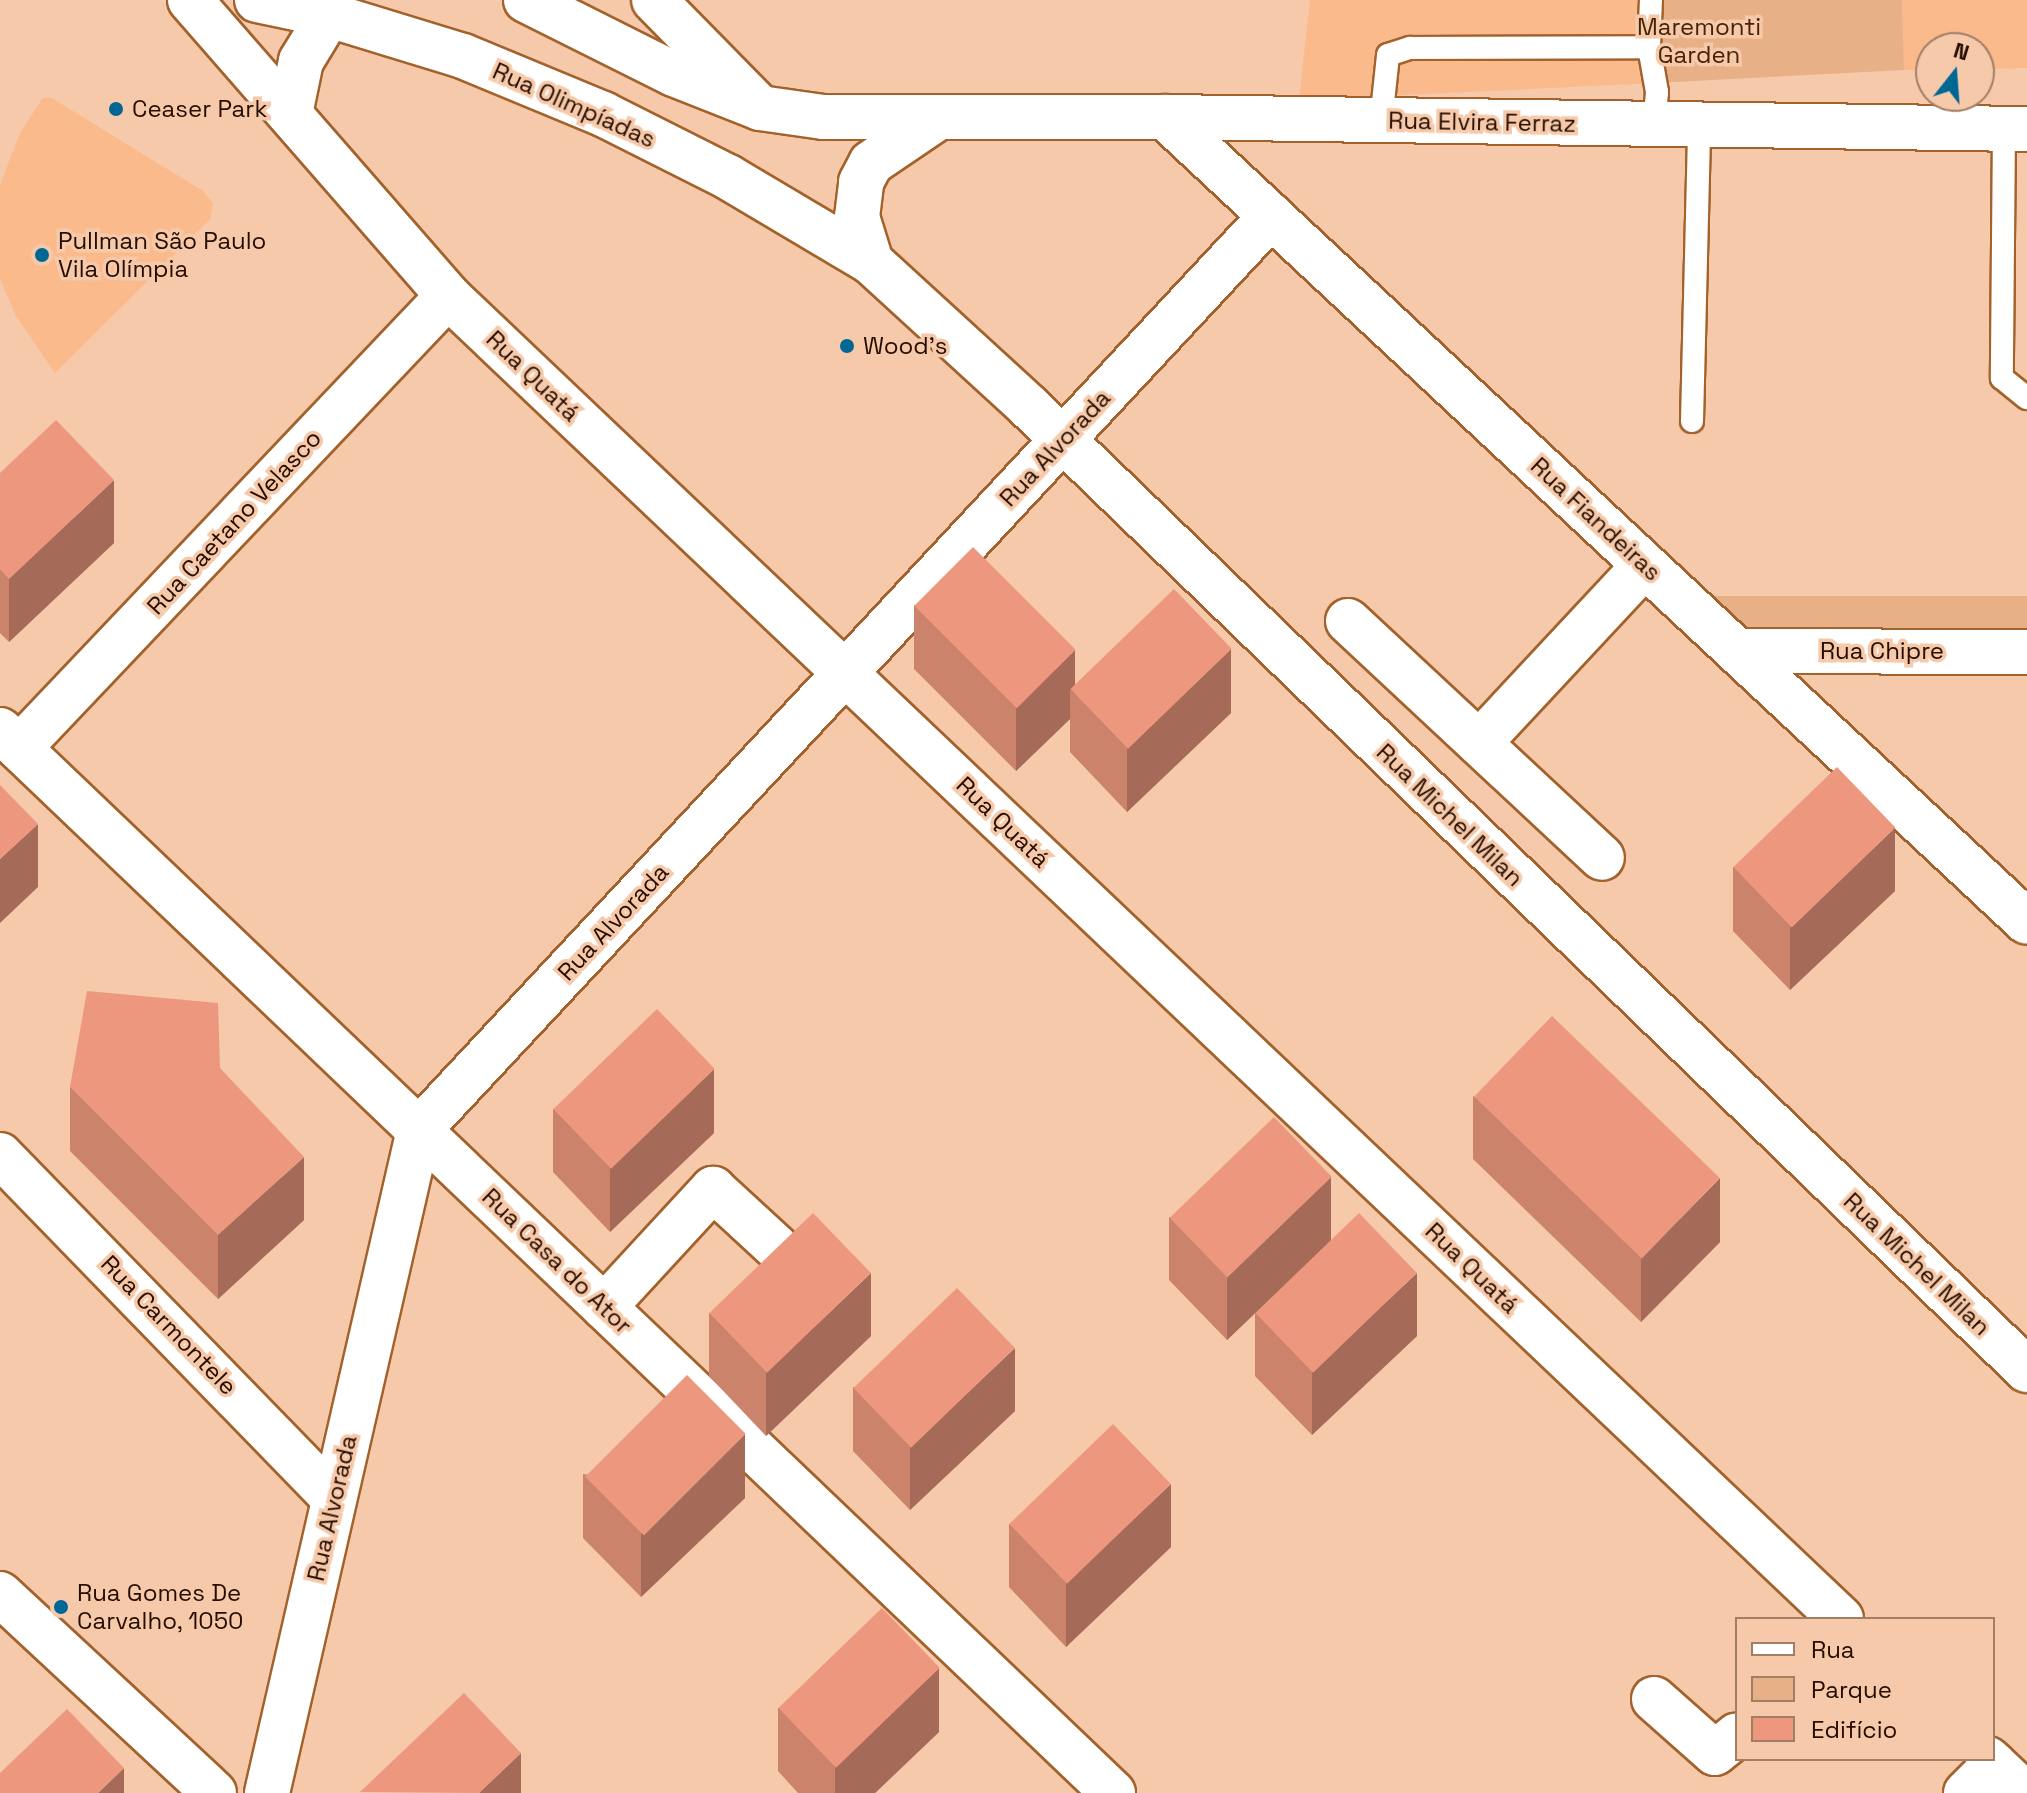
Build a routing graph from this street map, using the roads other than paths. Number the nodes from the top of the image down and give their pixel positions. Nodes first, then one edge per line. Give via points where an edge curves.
1 (190, 0) edge
2 (257, 0) edge
3 (526, 0) edge
4 (654, 0) edge
5 (1651, 0) edge
6 (329, 15) junction
7 (1649, 47) junction
8 (760, 108) junction
9 (290, 114) junction
10 (1165, 117) junction
11 (936, 119) junction
12 (1381, 121) junction
13 (1654, 125) junction
14 (1699, 126) junction
15 (2016, 128) edge
16 (1271, 216) junction
17 (871, 262) junction
18 (448, 296) junction
19 (2027, 398) edge
20 (1692, 421) dead end
21 (1062, 441) junction
22 (1645, 565) junction
23 (1348, 621) dead end
24 (1737, 651) junction
25 (2027, 652) edge
26 (845, 673) junction
27 (10, 739) edge
28 (1479, 743) junction
29 (1602, 858) dead end
30 (2027, 922) edge
31 (419, 1130) junction
32 (0, 1155) edge
33 (776, 1247) edge
34 (604, 1307) junction
35 (2027, 1370) edge
36 (334, 1499) junction
37 (0, 1594) edge
38 (1839, 1617) edge
39 (1654, 1699) dead end
40 (1735, 1737) edge
41 (214, 1793) edge
42 (267, 1793) edge
43 (1113, 1793) edge

1 - 9 street, Rua Quatá
2 - 6 street, Rua Olimpíadas
3 - 8 street via 674,74
4 - 8 street
5 - 7 lane
6 - 9 street via 301,61
6 - 17 street, Rua Olimpíadas via 463,56 603,114 728,177
7 - 12 lane via 1410,48 1388,55
7 - 13 lane via 1657,92
8 - 11 street via 823,117
9 - 18 street, Rua Quatá
10 - 11 street, Rua Elvira Ferraz
10 - 12 street, Rua Elvira Ferraz
10 - 16 street, Rua Fiandeiras
11 - 17 street via 871,163 861,182 857,217
12 - 13 street, Rua Elvira Ferraz
13 - 14 street, Rua Elvira Ferraz
14 - 15 street, Rua Elvira Ferraz
14 - 20 lane
15 - 19 lane via 2002,378
16 - 21 street, Rua Alvorada
16 - 22 street, Rua Fiandeiras
17 - 21 street, Rua Michel Milan
18 - 26 street, Rua Quatá
18 - 27 street, Rua Caetano Velasco
21 - 26 street, Rua Alvorada
21 - 35 street, Rua Michel Milan
22 - 24 street, Rua Fiandeiras
22 - 28 street
23 - 28 street
24 - 25 street, Rua Chipre
24 - 30 street, Rua Fiandeiras
26 - 31 street, Rua Alvorada
26 - 38 street, Rua Quatá
27 - 31 street, Rua Casa do Ator
28 - 29 street
31 - 34 street, Rua Casa do Ator
31 - 36 street, Rua Alvorada
32 - 36 street, Rua Carmontele
33 - 34 street via 713,1189
34 - 43 street, Rua Casa do Ator
36 - 42 street, Rua Alvorada
37 - 41 street
39 - 40 street via 1715,1753

